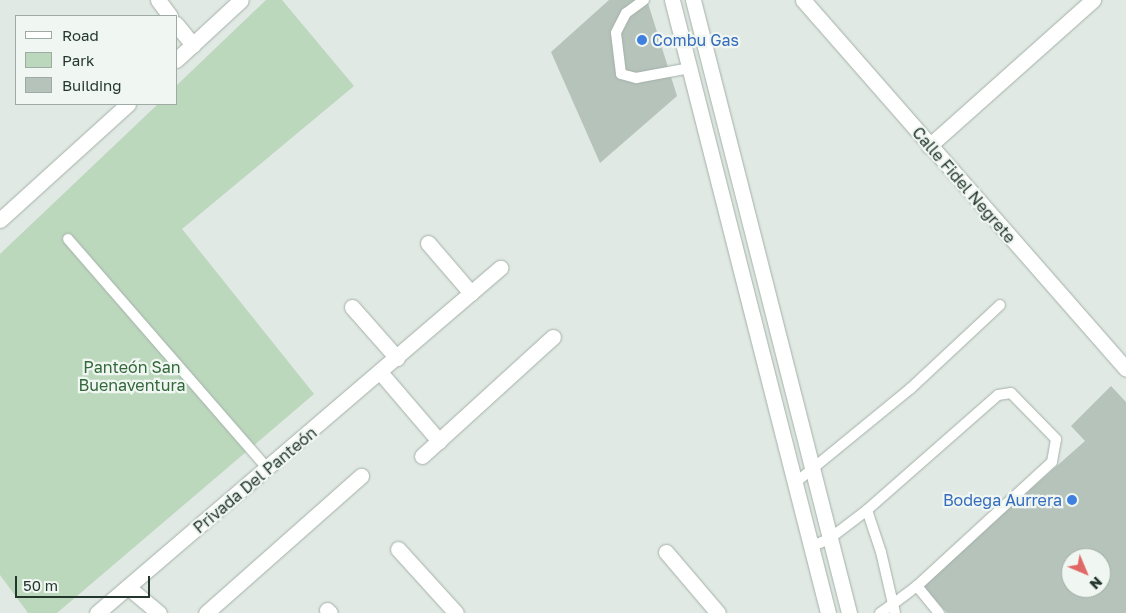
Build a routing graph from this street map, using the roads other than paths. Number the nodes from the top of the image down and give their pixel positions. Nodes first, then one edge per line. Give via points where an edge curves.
1 (158, 0) edge
2 (241, 0) edge
3 (644, 0) edge
4 (672, 0) edge
5 (693, 0) edge
6 (803, 0) edge
7 (1093, 0) edge
8 (169, 15) edge
9 (178, 27) edge
10 (193, 46) junction
11 (178, 58) edge
12 (690, 68) junction
13 (127, 105) edge
14 (929, 146) junction
15 (0, 220) edge
16 (68, 239) dead end
17 (428, 243) dead end
18 (500, 268) dead end
19 (471, 293) junction
20 (1000, 305) dead end
21 (352, 307) dead end
22 (553, 338) dead end
23 (397, 358) junction
24 (1126, 369) edge
25 (380, 372) junction
26 (439, 441) junction
27 (422, 456) dead end
28 (812, 467) junction
29 (268, 469) junction
30 (361, 476) dead end
31 (795, 483) junction
32 (867, 510) junction
33 (829, 539) junction
34 (812, 546) junction
35 (398, 549) dead end
36 (666, 552) dead end
37 (917, 586) junction
38 (129, 588) junction
39 (894, 609) edge
40 (97, 613) edge
41 (159, 613) edge
42 (206, 613) edge
43 (456, 613) edge
44 (718, 613) edge
45 (828, 613) edge
46 (849, 613) edge
47 (880, 613) edge
48 (939, 613) edge

1 - 8 street
2 - 10 street
3 - 12 lane via 626,13 616,33 621,74 636,78
4 - 12 street
5 - 28 street
6 - 14 street, Calle Fidel Negrete
7 - 14 street
9 - 10 street
10 - 11 street
12 - 31 street
13 - 15 street
14 - 24 street, Calle Fidel Negrete
16 - 29 lane
17 - 19 street
18 - 19 street, Privada Del Panteón
19 - 23 street, Privada Del Panteón
20 - 28 lane via 910,389
21 - 23 street
22 - 26 street
23 - 25 street, Privada Del Panteón
25 - 26 street
25 - 29 street, Privada Del Panteón
26 - 27 street
28 - 31 lane
28 - 33 street
29 - 38 street, Privada Del Panteón
30 - 42 street
31 - 34 street
32 - 33 lane
32 - 37 lane via 998,395 1017,396 1056,439 1052,462
32 - 39 lane
33 - 34 lane
33 - 46 street
34 - 45 street
35 - 43 street
36 - 44 street
37 - 39 lane
37 - 48 lane
38 - 40 street, Privada Del Panteón
38 - 41 street
39 - 47 lane

